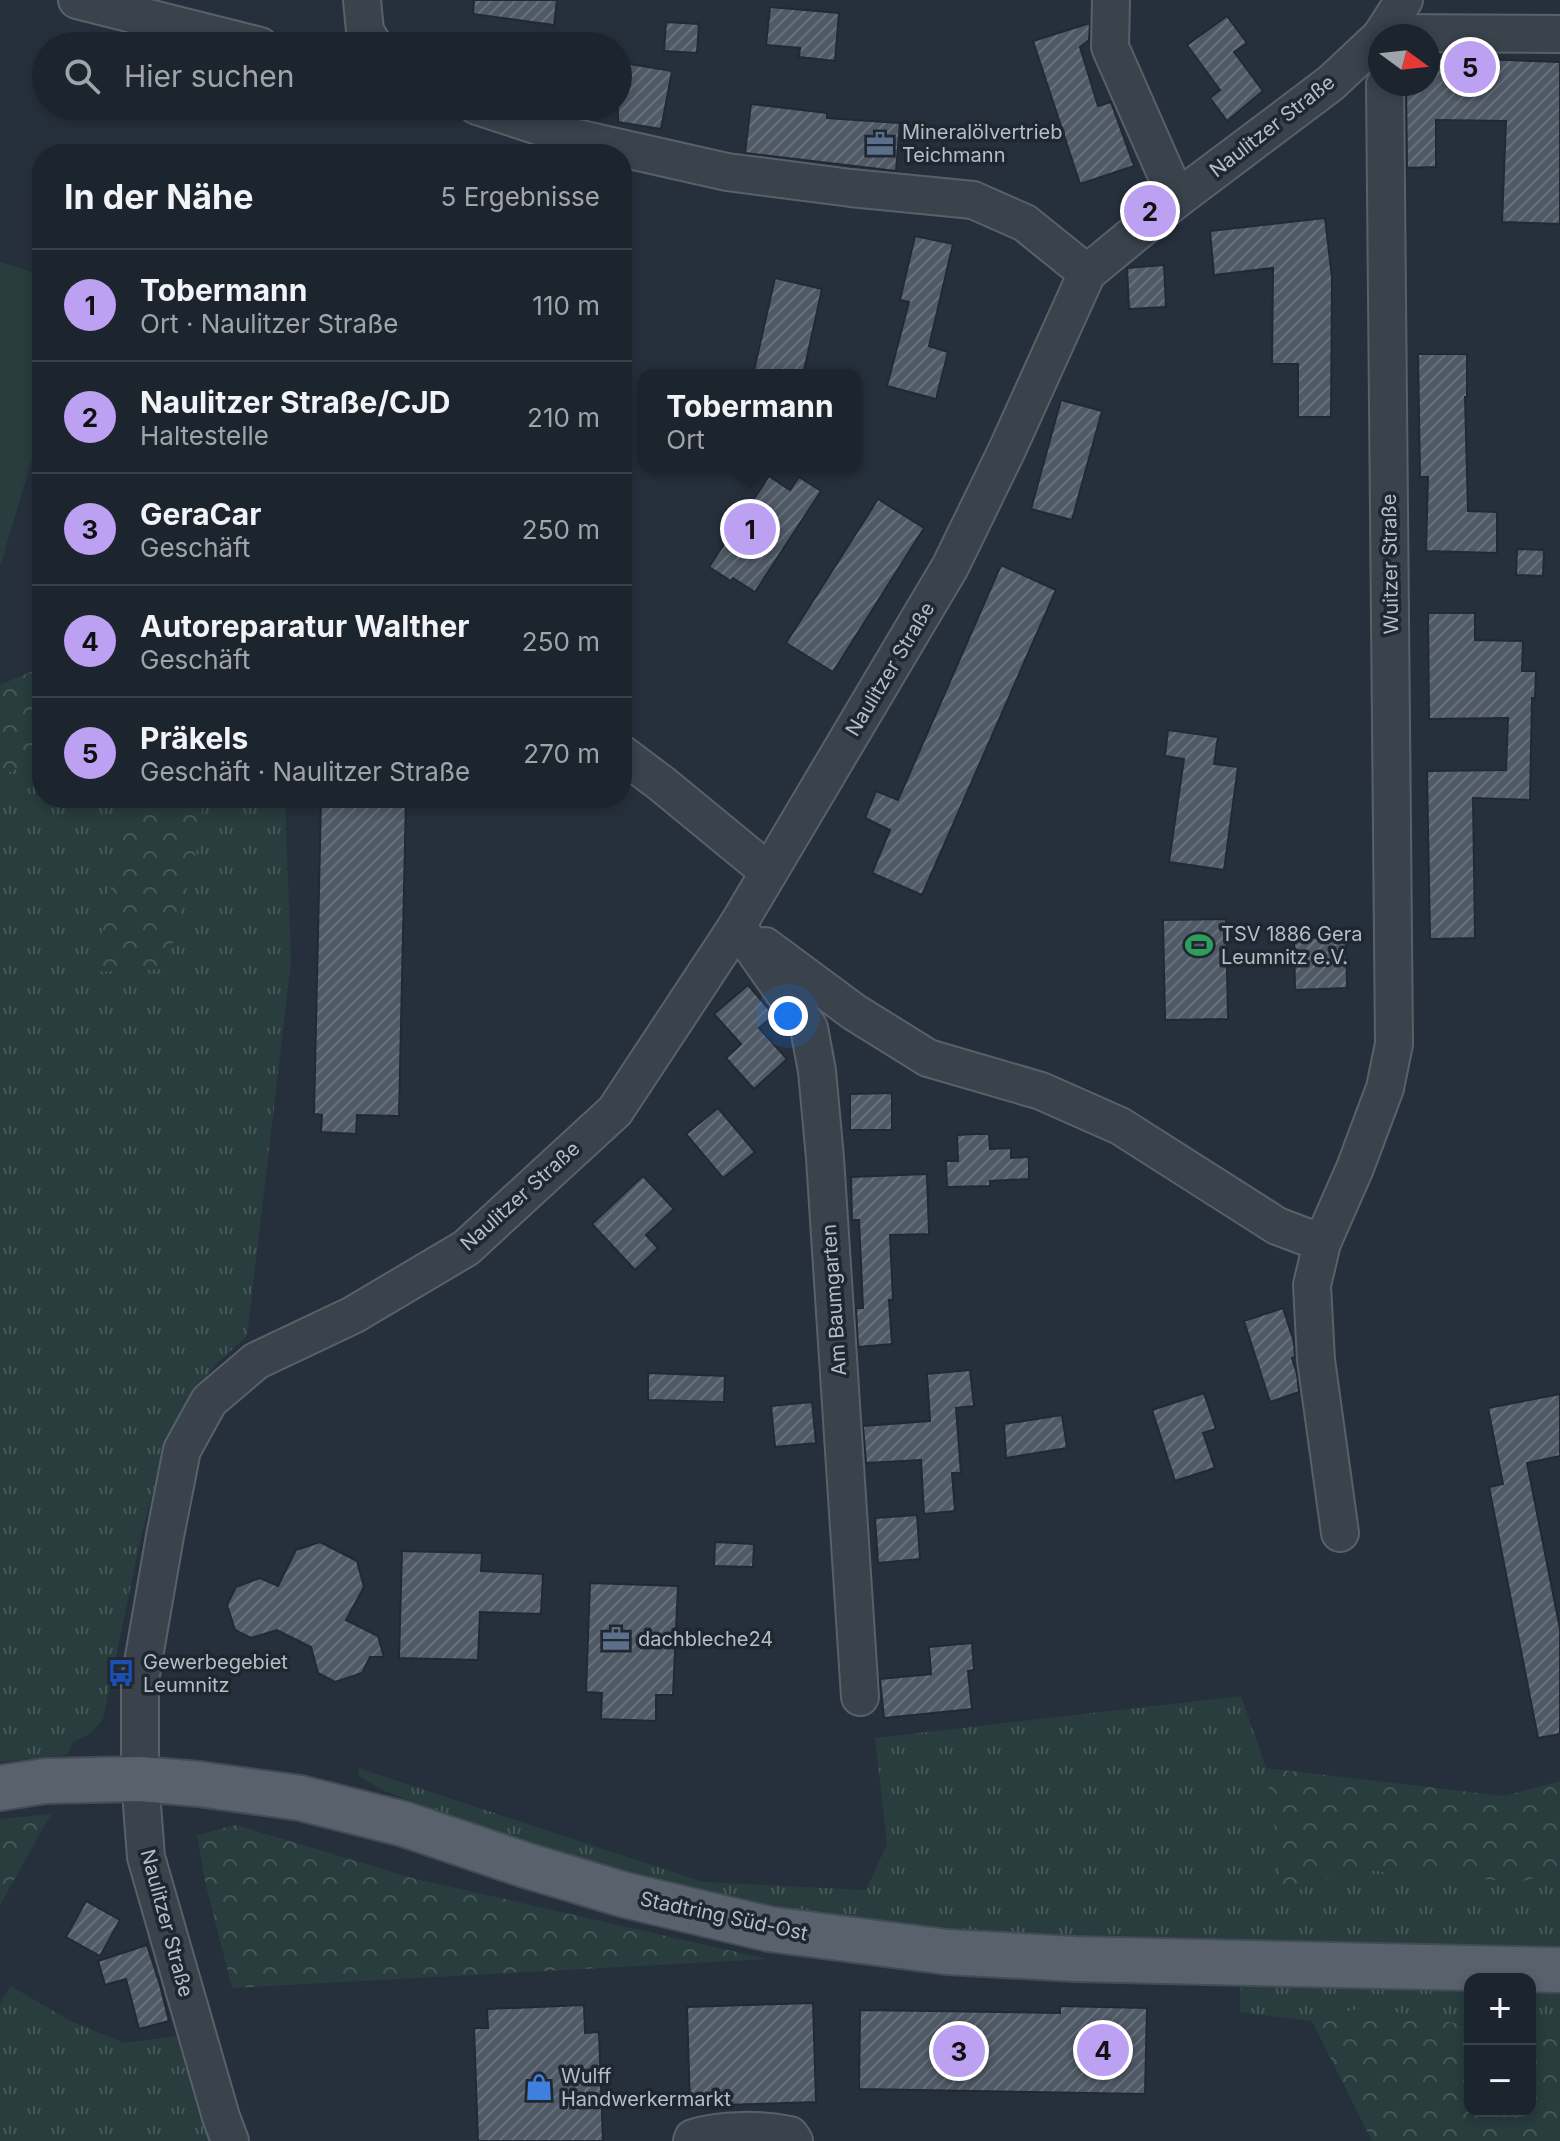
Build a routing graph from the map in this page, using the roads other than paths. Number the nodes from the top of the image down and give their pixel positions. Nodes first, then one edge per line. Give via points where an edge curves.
1 (77, 0) edge
2 (362, 0) edge
3 (1111, 0) edge
4 (1404, 0) edge
5 (1390, 24) edge
6 (204, 32) edge
7 (366, 32) edge
8 (1560, 34) edge
9 (1440, 35) edge
10 (1368, 49) edge
11 (1385, 96) edge
12 (520, 120) edge
13 (603, 144) edge
14 (632, 151) edge
15 (1177, 199) junction
16 (1087, 273) junction
17 (632, 762) edge
18 (769, 872) junction
19 (737, 926) junction
20 (1322, 1243) junction
21 (1340, 1533) dead end
22 (860, 1697) dead end
23 (140, 1779) junction
24 (0, 1788) edge
25 (1560, 1970) edge
26 (230, 2141) edge
27 (692, 2141) edge
28 (794, 2141) edge

1 - 6 street
2 - 7 street
3 - 15 street via 1110,47
4 - 5 street, Naulitzer Straße
8 - 9 street
10 - 15 street, Naulitzer Straße
11 - 20 street, Wuitzer Straße via 1394,1044 1385,1088
12 - 13 street
14 - 16 street via 727,172 973,200 1025,223
15 - 16 street, Naulitzer Straße
16 - 18 street, Naulitzer Straße via 950,567
17 - 18 street
18 - 19 street, Naulitzer Straße
19 - 20 street via 854,1012 928,1058 1041,1091 1120,1126 1277,1226
19 - 22 street, Am Baumgarten via 809,1028 817,1071
19 - 23 street, Naulitzer Straße via 615,1111 466,1248 353,1315 256,1361 209,1401 182,1450 165,1536 140,1680
20 - 21 street, Wuitzer Straße via 1312,1285 1316,1360
23 - 24 main road, Stadtring Süd-Ost via 45,1781
23 - 25 main road, Stadtring Süd-Ost via 300,1798 404,1824 625,1895 769,1929 947,1952 1061,1958
23 - 26 street, Naulitzer Straße via 146,1857
27 - 28 street via 708,2133 773,2131

